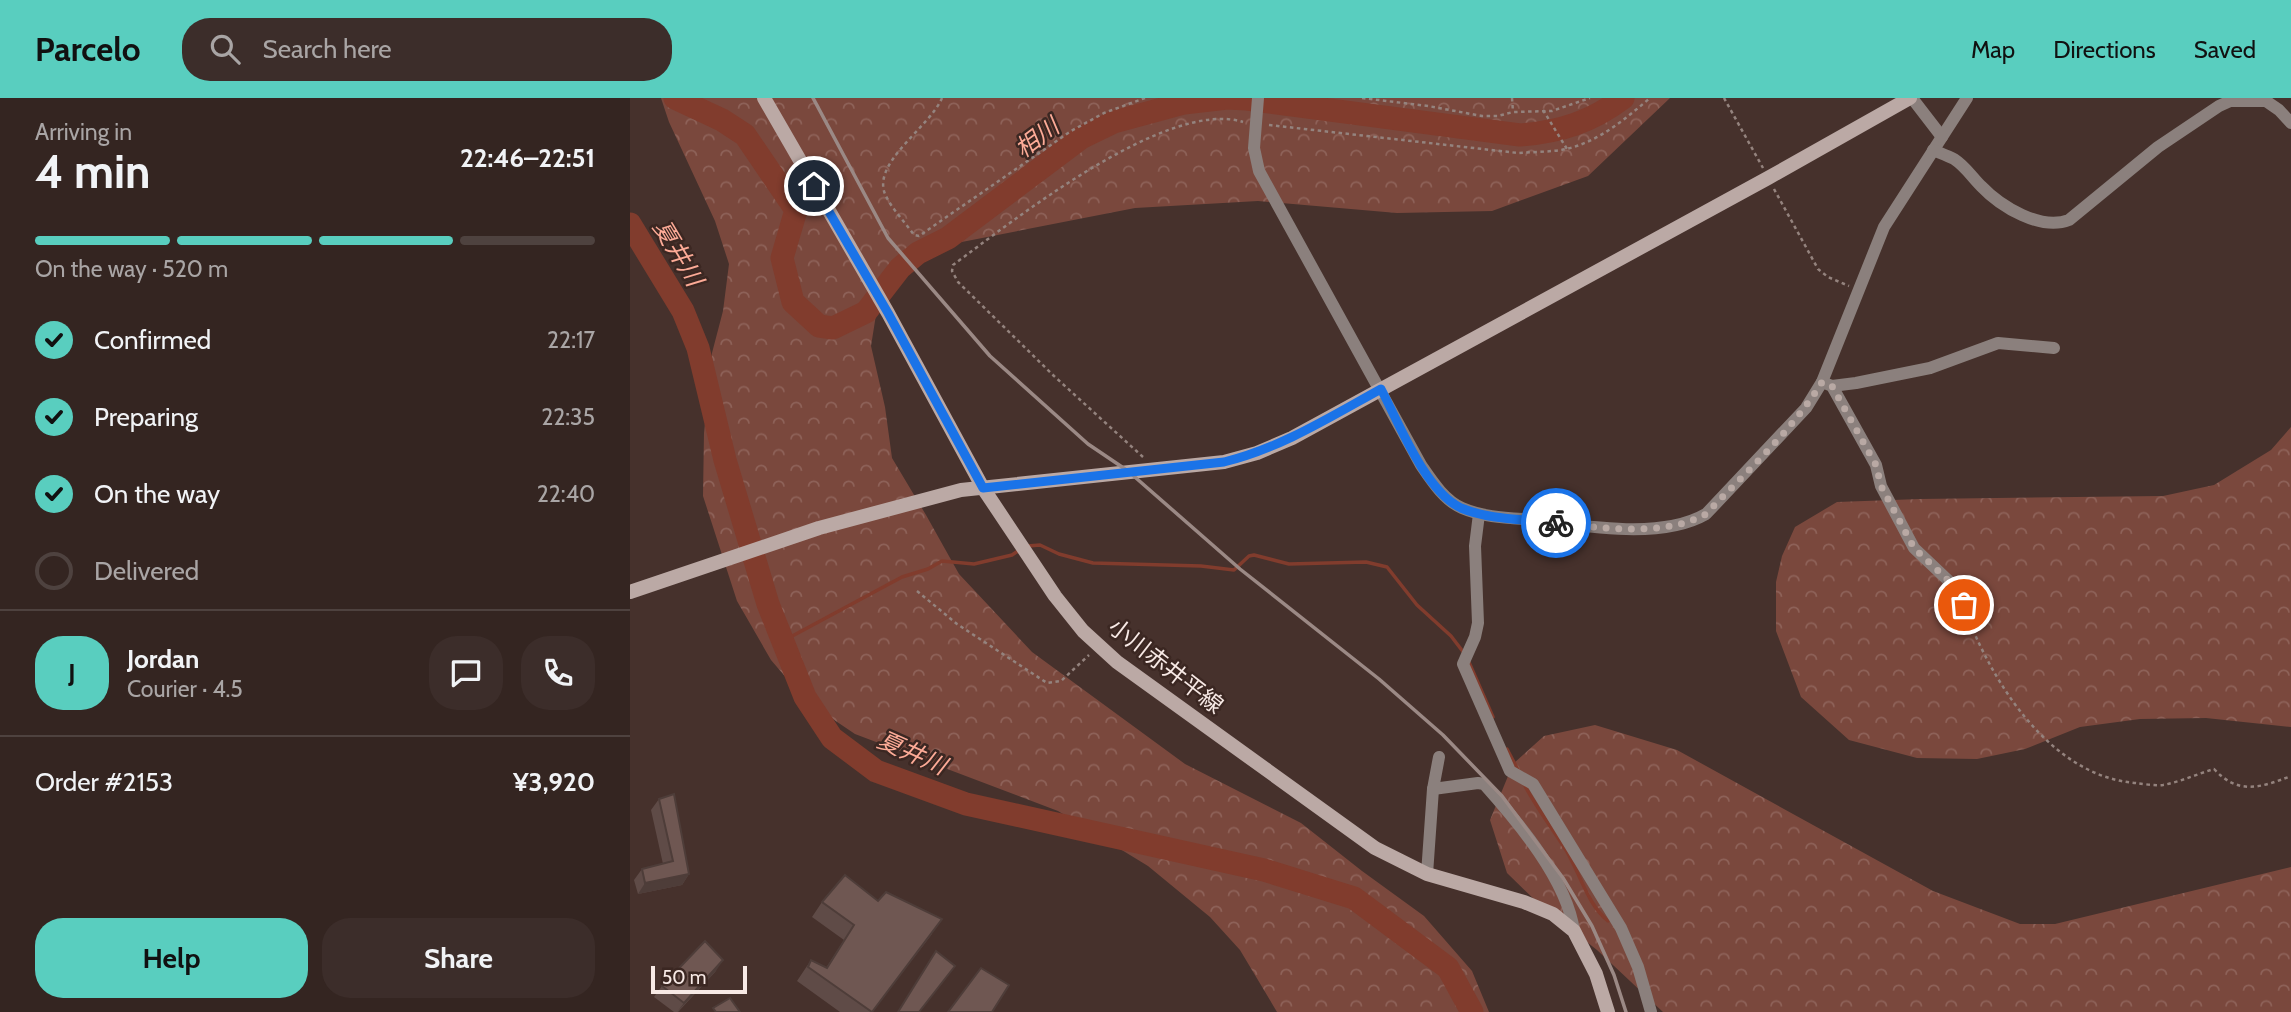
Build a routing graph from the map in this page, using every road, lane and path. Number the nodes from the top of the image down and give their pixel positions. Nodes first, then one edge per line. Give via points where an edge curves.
1 (764, 98) edge
2 (942, 98) edge
3 (1145, 98) edge
4 (1258, 98) edge
5 (1362, 98) edge
6 (1512, 98) edge
7 (1590, 98) edge
8 (1650, 98) edge
9 (1724, 98) edge
10 (1911, 98) edge
11 (1967, 98) edge
12 (1513, 112) junction
13 (1544, 112) junction
14 (1256, 122) junction
15 (2291, 123) edge
16 (1942, 137) junction
17 (1566, 147) junction
18 (1933, 150) junction
19 (1768, 178) junction
20 (1858, 290) junction
21 (2054, 348) dead end
22 (1827, 384) junction
23 (1381, 389) junction
24 (1156, 469) junction
25 (983, 488) junction
26 (1479, 514) junction
27 (630, 592) edge
28 (917, 592) dead end
29 (1969, 620) joint
30 (1100, 646) junction
31 (1439, 757) dead end
32 (2291, 776) edge
33 (1433, 789) junction
34 (1427, 874) junction
35 (1574, 931) junction
36 (1608, 1012) edge
37 (1651, 1012) edge

1 - 25 street, 小川赤井平線
2 - 3 path via 888,166 883,181 885,195 919,236 1071,131
4 - 14 street
5 - 12 path via 1482,116
6 - 12 path
7 - 13 path
8 - 17 path via 1602,134
9 - 19 path
10 - 16 street
10 - 19 street
11 - 16 street
12 - 13 path
13 - 17 path
14 - 17 path via 1518,153
14 - 23 street via 1254,148 1259,171
14 - 24 path via 1214,117 1146,137 1100,161 953,265 958,282
15 - 18 street via 2266,102 2219,106 2058,224 2044,223 2009,207 1954,159
16 - 18 street
18 - 20 street via 1884,226
19 - 20 path via 1818,269
19 - 23 street
20 - 22 street
21 - 22 street via 1998,343 1930,368
22 - 26 street via 1706,514 1693,521 1612,529
22 - 29 street via 1876,465 1881,486 1914,548 1952,584
23 - 24 street via 1257,453 1224,462
23 - 26 street via 1439,490 1458,507
24 - 25 street
25 - 27 street via 819,528
25 - 30 street, 小川赤井平線 via 1055,597
26 - 37 street via 1475,547 1478,623 1463,664 1510,771 1533,784 1621,928
28 - 30 path via 1047,683 1061,681
29 - 32 path via 1987,663 2045,741 2102,777 2162,785 2214,768 2224,780 2248,788
30 - 34 street, 小川赤井平線 via 1375,848
31 - 33 street
33 - 34 street
33 - 35 street via 1484,784 1512,815 1555,878 1567,900
34 - 35 street, 小川赤井平線 via 1524,902 1553,914
35 - 36 street, 小川赤井平線 via 1596,974

